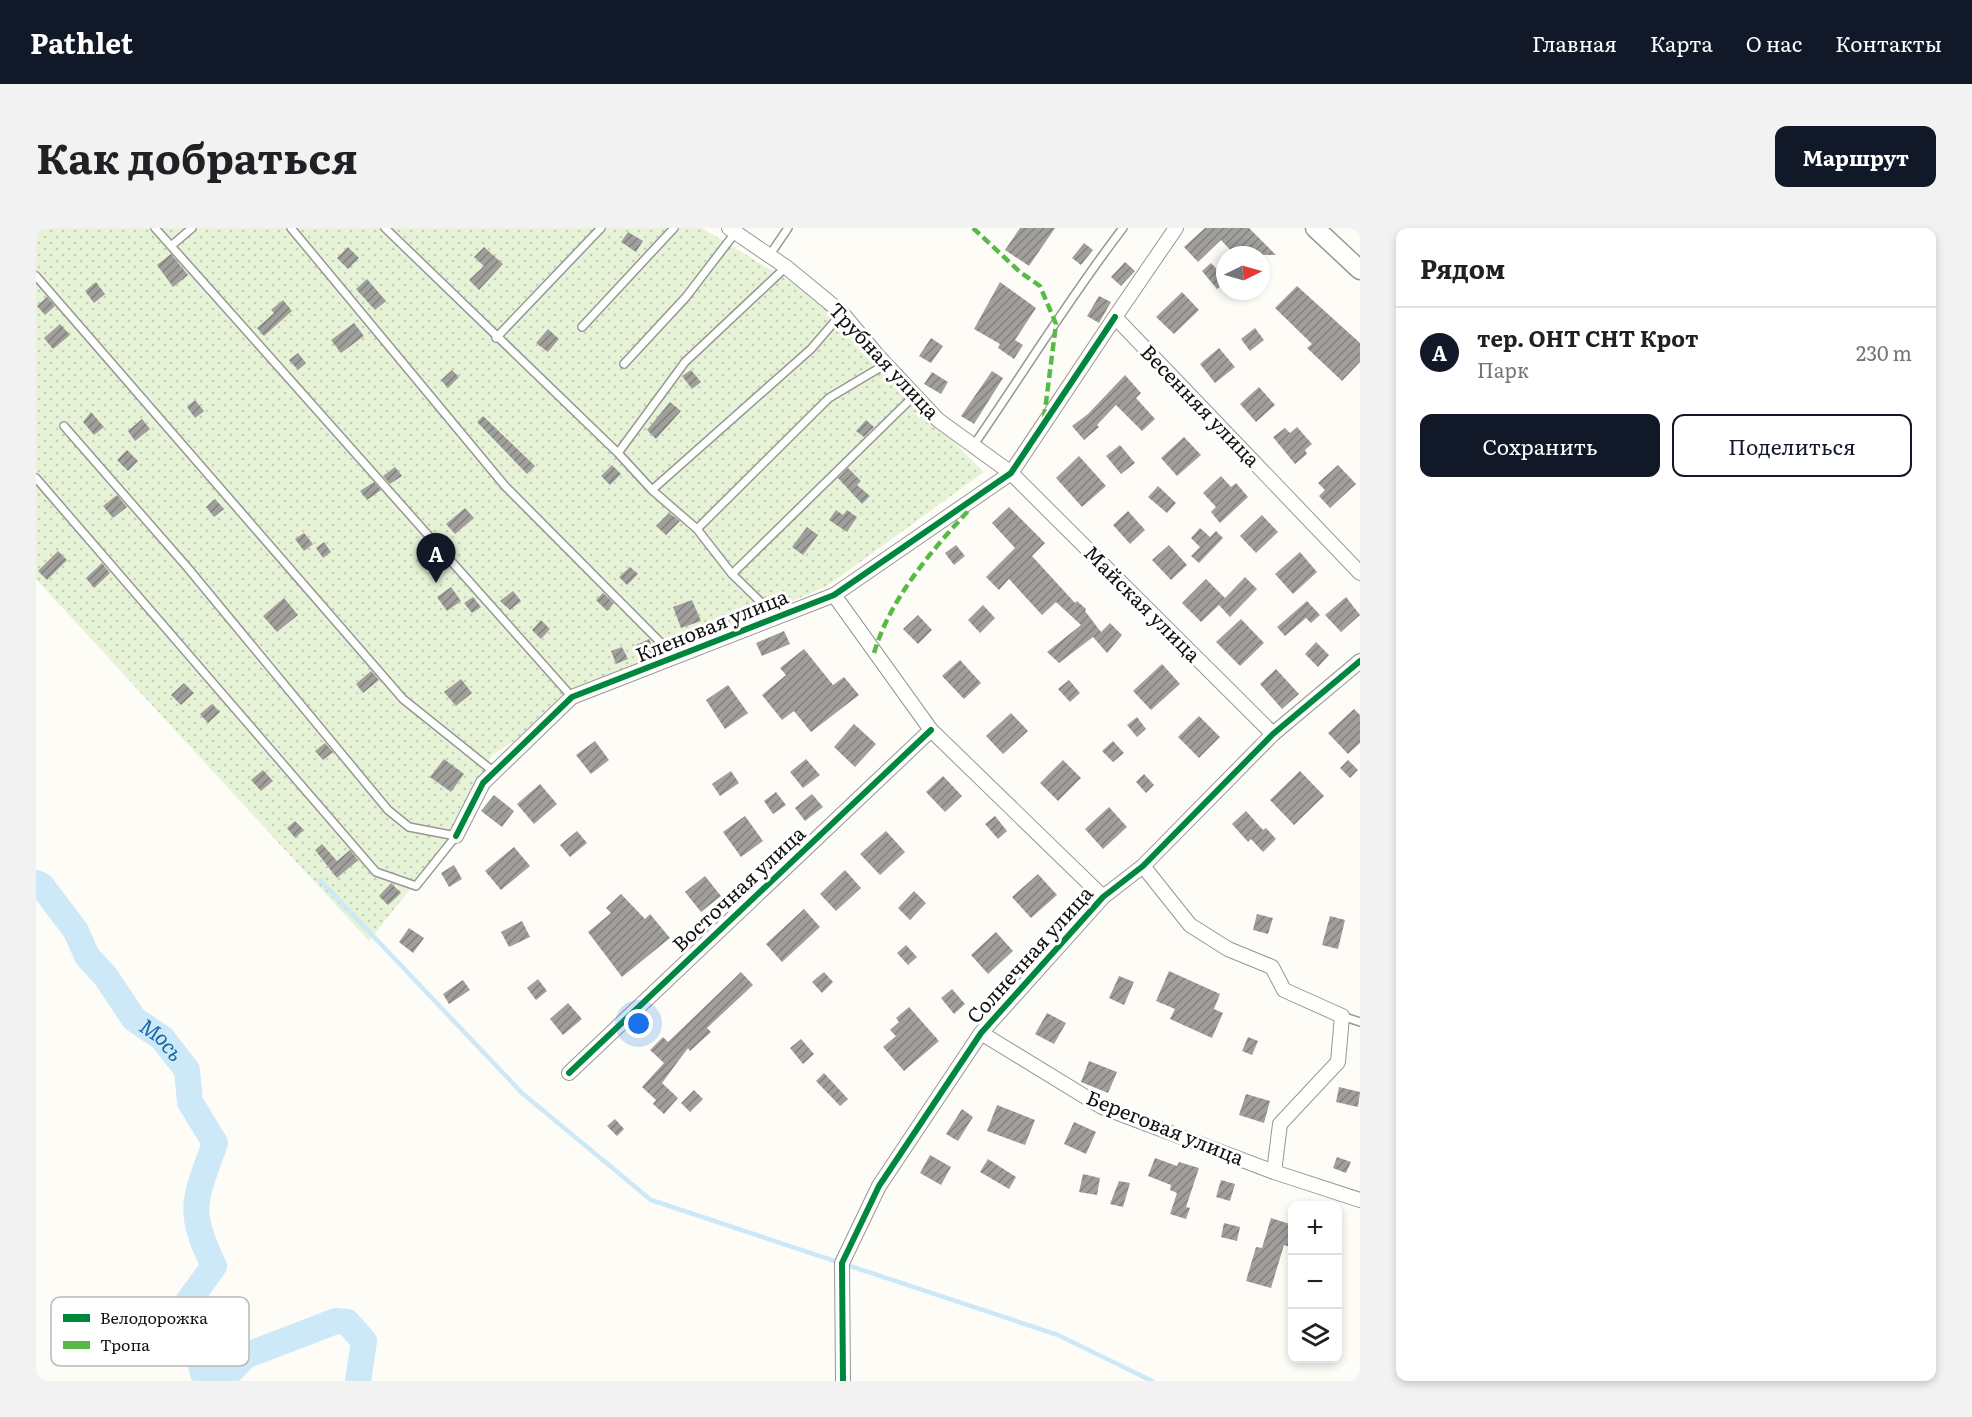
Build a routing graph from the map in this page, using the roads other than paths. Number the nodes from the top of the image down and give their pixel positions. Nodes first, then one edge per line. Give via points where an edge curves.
1 (155, 228) edge
2 (192, 228) edge
3 (291, 228) edge
4 (601, 228) edge
5 (674, 228) edge
6 (788, 228) edge
7 (1123, 228) edge
8 (1176, 228) edge
9 (1315, 228) edge
10 (387, 229) edge
11 (732, 231) edge
12 (171, 246) junction
13 (769, 256) junction
14 (786, 267) junction
15 (1360, 270) edge
16 (36, 276) edge
17 (843, 313) junction
18 (1115, 317) junction
19 (582, 327) dead end
20 (496, 338) junction
21 (624, 364) dead end
22 (886, 364) junction
23 (915, 395) junction
24 (64, 426) dead end
25 (973, 446) junction
26 (618, 453) junction
27 (1011, 473) junction
28 (36, 478) edge
29 (652, 490) junction
30 (698, 529) junction
31 (1360, 573) edge
32 (732, 574) junction
33 (834, 595) junction
34 (777, 618) junction
35 (677, 658) junction
36 (1360, 661) edge
37 (572, 697) junction
38 (931, 730) junction
39 (1273, 734) junction
40 (494, 772) junction
41 (456, 836) junction
42 (1143, 866) junction
43 (1102, 897) junction
44 (1342, 1016) junction
45 (1360, 1022) edge
46 (981, 1033) junction
47 (569, 1073) dead end
48 (1274, 1172) junction
49 (1360, 1200) edge
50 (843, 1381) edge

1 - 12 lane
2 - 12 lane
3 - 35 lane via 505,486
4 - 20 lane
5 - 19 lane
6 - 13 lane
7 - 25 lane
8 - 18 street
9 - 15 street
10 - 20 lane
11 - 13 street, Трубная улица
11 - 21 lane via 686,297
12 - 37 lane
13 - 14 street, Трубная улица
14 - 17 street, Трубная улица
14 - 26 lane via 685,362
16 - 40 lane via 403,699
17 - 22 street, Трубная улица
17 - 29 lane via 811,349
18 - 27 street
18 - 31 street, Весенняя улица
20 - 26 lane
22 - 23 street, Трубная улица
22 - 30 lane via 829,398
23 - 25 street, Трубная улица via 938,420
23 - 32 lane
24 - 41 lane via 187,567 388,810 409,827
25 - 27 street, Трубная улица
26 - 29 lane
27 - 33 street, Кленовая улица
27 - 39 street, Майская улица
28 - 41 lane via 376,872 416,886
29 - 30 lane
30 - 32 lane
32 - 34 lane
33 - 34 street, Кленовая улица
33 - 38 street
34 - 35 street, Кленовая улица
35 - 37 street, Кленовая улица
36 - 39 street, Солнечная улица
37 - 40 street, Кленовая улица
38 - 43 street
38 - 47 street, Восточная улица
39 - 42 street, Солнечная улица
40 - 41 street, Кленовая улица via 483,783
42 - 43 street, Солнечная улица
42 - 44 street via 1190,925 1228,949 1272,967 1284,990
43 - 46 street, Солнечная улица
44 - 45 lane
44 - 48 street via 1338,1062 1280,1124
46 - 48 street, Береговая улица via 1102,1107
46 - 50 street, Солнечная улица via 879,1186 842,1263
48 - 49 street, Береговая улица

